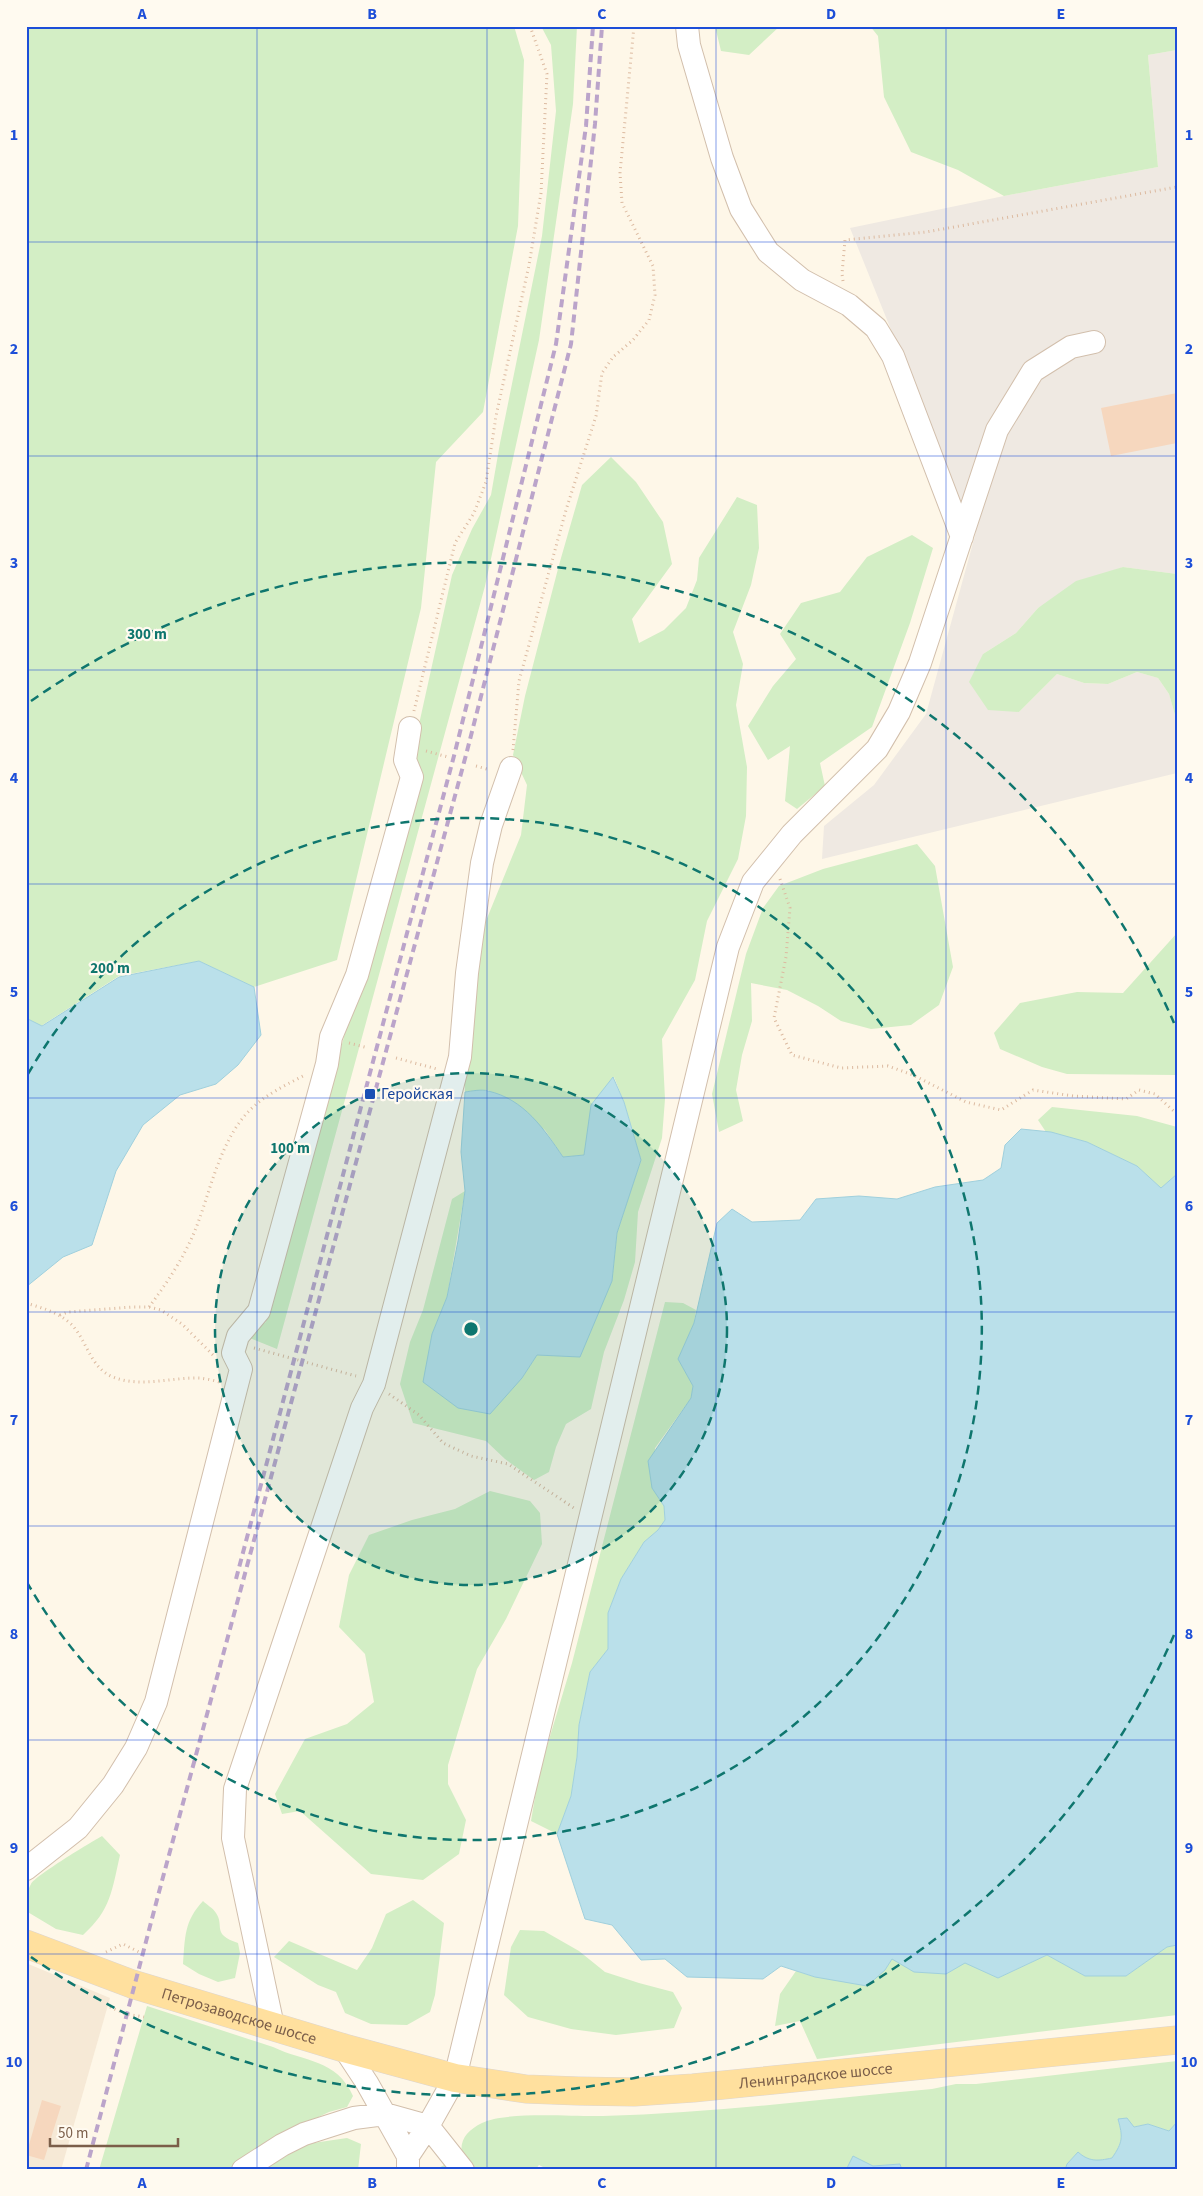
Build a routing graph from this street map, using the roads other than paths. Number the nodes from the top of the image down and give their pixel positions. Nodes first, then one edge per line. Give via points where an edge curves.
1 (688, 26) edge
2 (1094, 342) dead end
3 (962, 537) junction
4 (410, 728) road end
5 (511, 768) road end
6 (26, 1869) edge
7 (26, 1944) edge
8 (273, 2026) junction
9 (1177, 2040) edge
10 (344, 2048) junction
11 (455, 2078) junction
12 (385, 2114) junction
13 (428, 2126) junction
14 (408, 2163) edge
15 (243, 2170) edge
16 (463, 2170) edge

1 - 3 street via 689,45 722,158 741,209 768,252 802,280 849,305 876,328 893,356
2 - 3 street via 1072,348 1033,371 997,430
3 - 11 street via 920,663 899,712 877,749 792,834 754,882 728,947
4 - 6 street via 405,760 412,778 356,975 331,1037 327,1064 259,1311 238,1336 233,1353 241,1369 156,1702 136,1748 113,1785 78,1828
5 - 8 street via 482,863 467,973 460,1057 362,1408 236,1790 233,1838
7 - 8 main road, Петрозаводское шоссе via 132,1984
8 - 10 main road, Петрозаводское шоссе
9 - 11 main road, Ленинградское шоссе via 634,2092 526,2088
10 - 11 main road, Петрозаводское шоссе
10 - 12 street
11 - 13 street
12 - 13 street
12 - 14 street
12 - 15 street via 354,2118 304,2134
13 - 14 street
13 - 16 street

